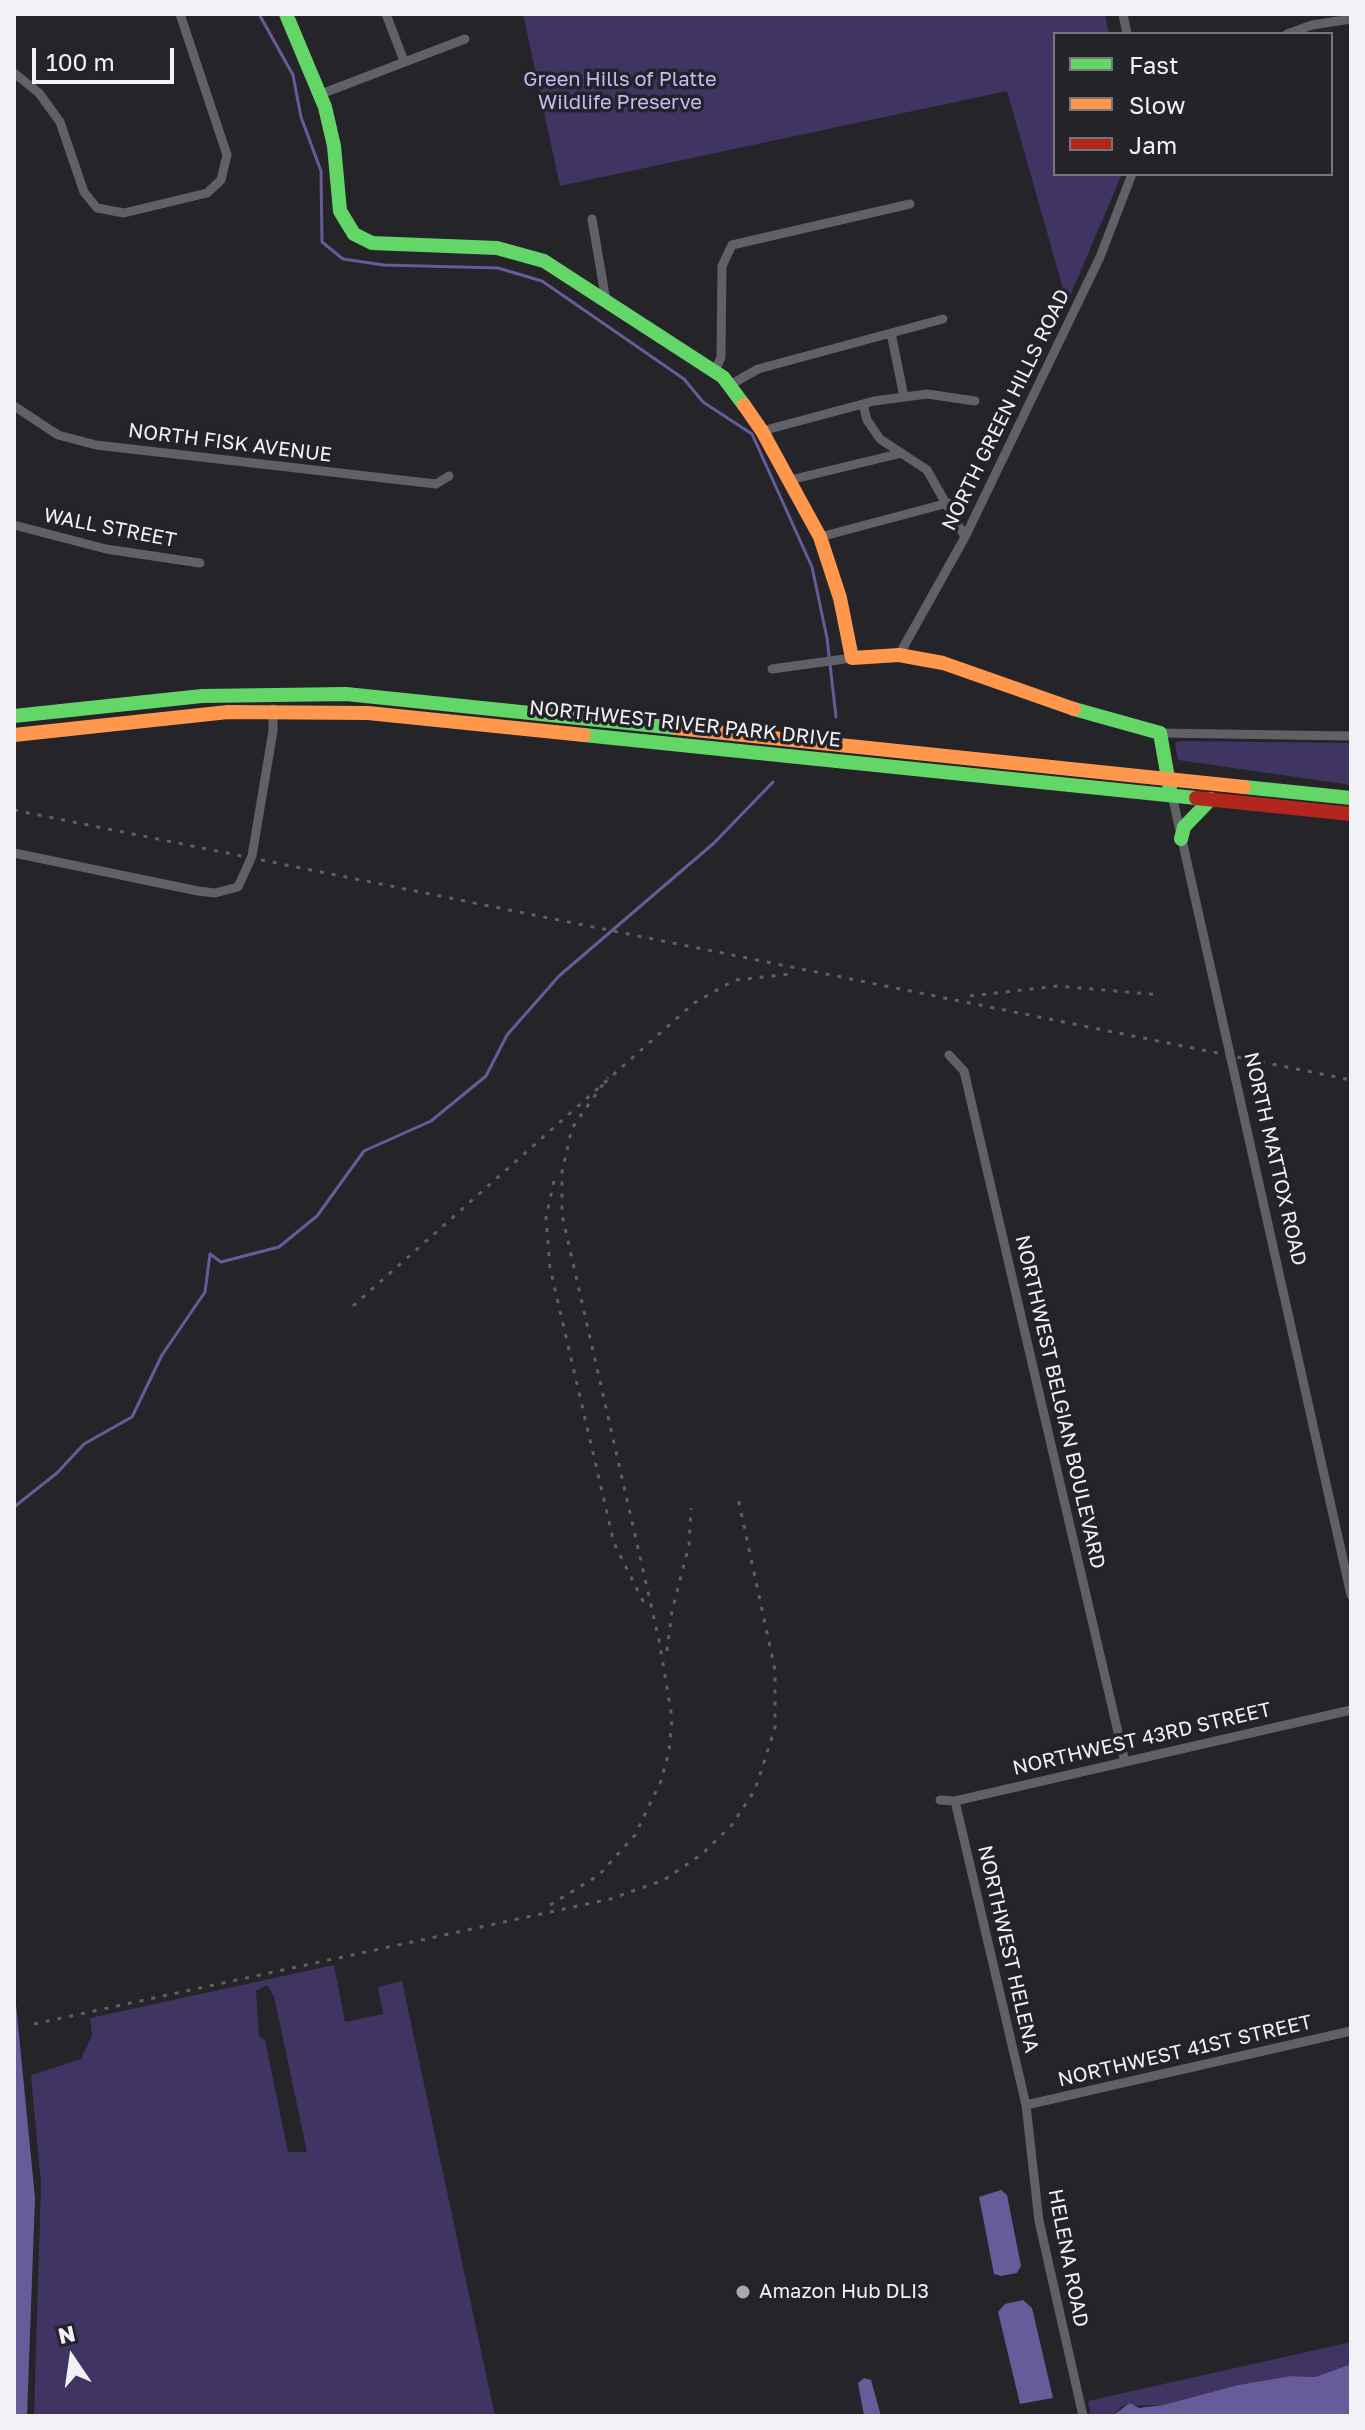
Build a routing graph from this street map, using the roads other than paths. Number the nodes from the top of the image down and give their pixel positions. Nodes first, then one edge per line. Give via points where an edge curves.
1 (180, 14) edge
2 (286, 14) edge
3 (386, 14) edge
4 (1351, 19) edge
5 (1293, 32) edge
6 (465, 39) dead end
7 (404, 61) junction
8 (14, 73) edge
9 (321, 94) junction
10 (1131, 176) edge
11 (910, 204) dead end
12 (592, 219) dead end
13 (606, 301) junction
14 (943, 319) dead end
15 (891, 333) junction
16 (715, 371) junction
17 (730, 385) junction
18 (904, 397) junction
19 (975, 401) dead end
20 (863, 404) junction
21 (14, 406) edge
22 (762, 431) junction
23 (902, 453) junction
24 (449, 476) dead end
25 (790, 480) junction
26 (948, 503) junction
27 (14, 525) edge
28 (820, 537) junction
29 (965, 537) junction
30 (200, 563) dead end
31 (906, 656) junction
32 (847, 659) junction
33 (772, 669) dead end
34 (273, 694) junction
35 (273, 710) junction
36 (14, 716) edge
37 (694, 727) junction
38 (1160, 733) junction
39 (14, 735) edge
40 (1351, 736) edge
41 (692, 747) junction
42 (1168, 778) junction
43 (1172, 795) junction
44 (1351, 798) edge
45 (1211, 799) junction
46 (1351, 814) edge
47 (1181, 839) junction
48 (14, 853) edge
49 (949, 1055) dead end
50 (1351, 1595) edge
51 (1351, 1710) edge
52 (1125, 1762) junction
53 (940, 1800) dead end
54 (955, 1801) junction
55 (1351, 2031) edge
56 (1026, 2105) junction
57 (1083, 2416) edge

1 - 8 street via 227,155 223,177 212,190 193,197 124,213 97,208 84,192 60,122 39,93
2 - 9 main road
3 - 7 street
4 - 5 street
6 - 7 street
7 - 9 street
9 - 13 main road via 334,146 340,211 354,234 372,243 497,248 524,254
10 - 29 street, NORTH GREEN HILLS ROAD via 1100,257
11 - 16 street via 732,245 722,266 721,357
12 - 13 street
13 - 16 main road
14 - 15 street
15 - 17 street via 758,369
15 - 18 street
16 - 17 main road
17 - 22 main road
18 - 19 street via 927,394
18 - 20 street
20 - 22 street
20 - 23 street via 880,439
21 - 24 street, NORTH FISK AVENUE via 58,435 96,445 436,484
22 - 25 main road
23 - 25 street
23 - 26 street via 927,470
25 - 28 main road
26 - 28 street
26 - 29 street
27 - 30 street, WALL STREET via 106,549
28 - 32 main road via 840,598
29 - 31 street, NORTH GREEN HILLS ROAD
31 - 32 main road
31 - 38 main road via 943,663
32 - 33 street
34 - 35 street
34 - 36 main road, NORTHWEST RIVER PARK DRIVE
34 - 37 main road, NORTHWEST RIVER PARK DRIVE via 394,697
35 - 39 main road, NORTHWEST RIVER PARK DRIVE
35 - 41 main road, NORTHWEST RIVER PARK DRIVE via 424,717
35 - 48 street via 252,856 238,887 198,891
37 - 41 main road
37 - 42 main road, NORTHWEST RIVER PARK DRIVE
38 - 40 street
38 - 42 main road, NORTH MATTOX ROAD
41 - 43 main road, NORTHWEST RIVER PARK DRIVE
42 - 43 main road, NORTH MATTOX ROAD
42 - 44 main road, NORTHWEST RIVER PARK DRIVE
43 - 45 main road, NORTHWEST RIVER PARK DRIVE
43 - 47 street, NORTH MATTOX ROAD
45 - 46 main road, NORTHWEST RIVER PARK DRIVE
45 - 47 main road via 1184,827
47 - 50 street, NORTH MATTOX ROAD
49 - 52 street, NORTHWEST BELGIAN BOULEVARD via 964,1071
51 - 52 street, NORTHWEST 43RD STREET
52 - 54 street, NORTHWEST 43RD STREET
53 - 54 street, NORTHWEST 43RD STREET
54 - 56 street, NORTHWEST HELENA
55 - 56 street, NORTHWEST 41ST STREET
56 - 57 street, HELENA ROAD via 1039,2221

